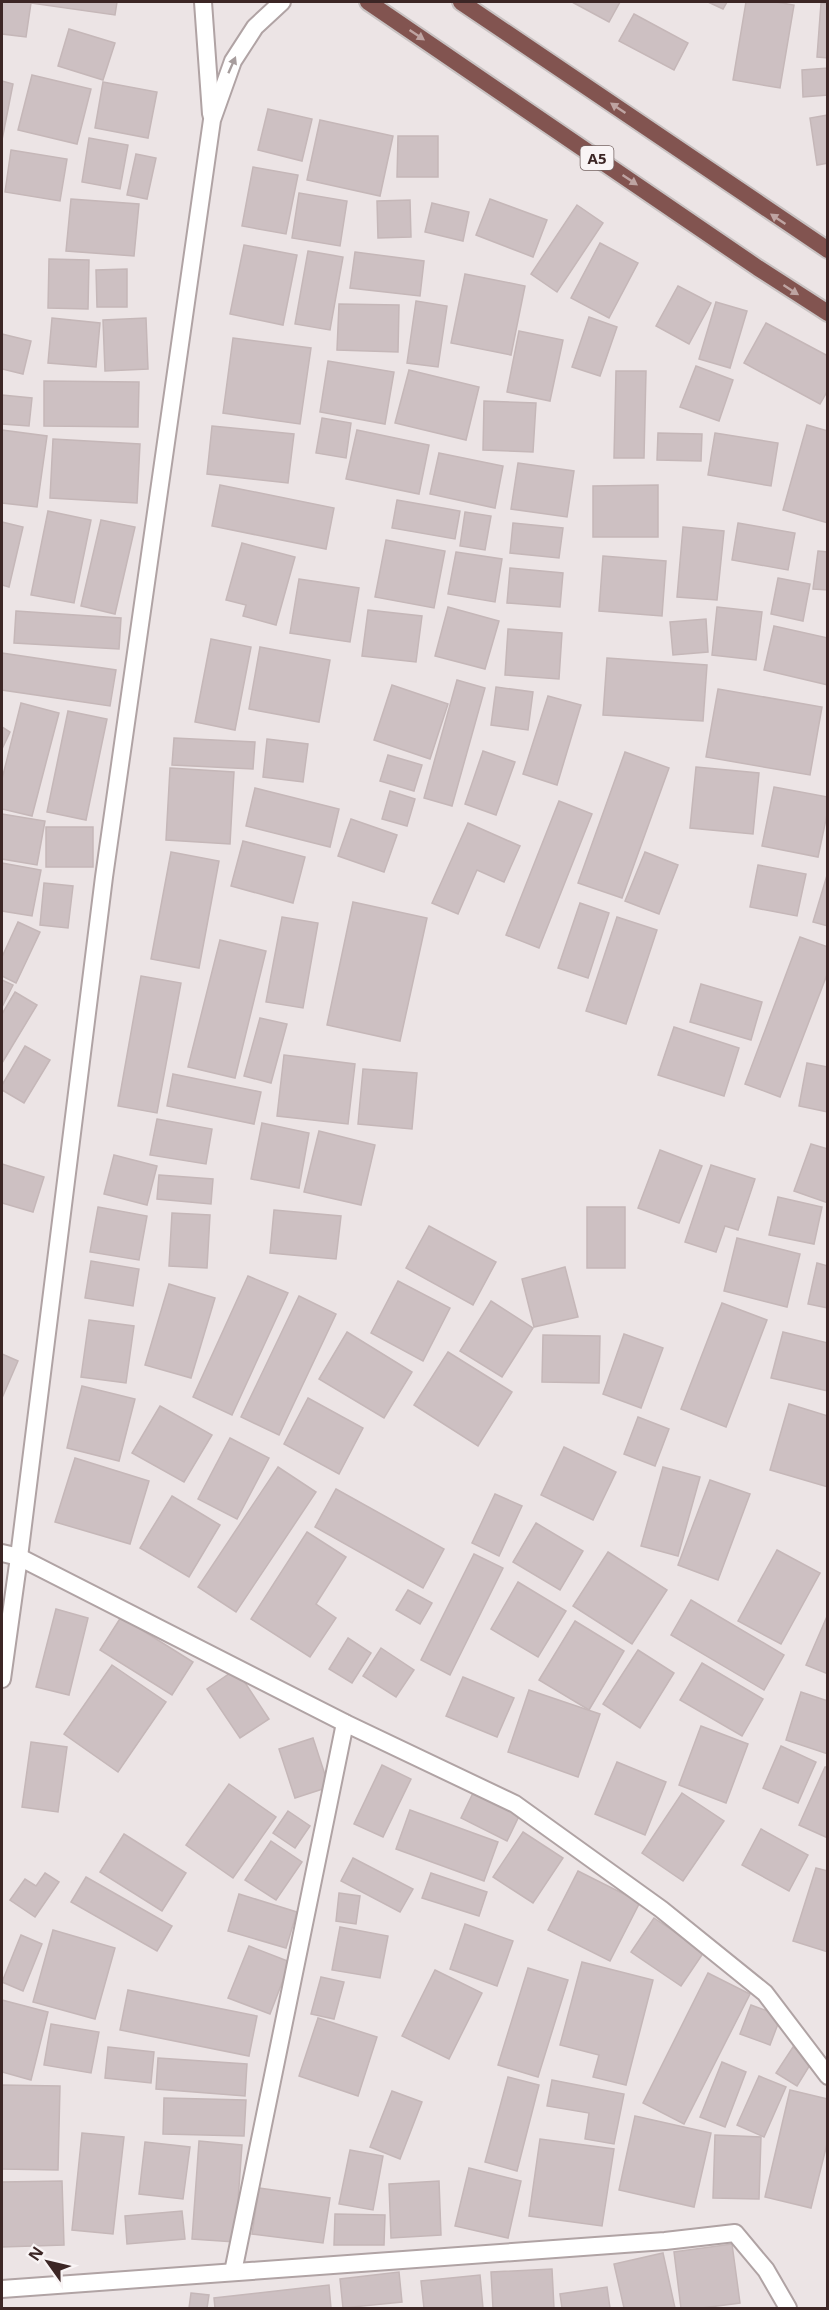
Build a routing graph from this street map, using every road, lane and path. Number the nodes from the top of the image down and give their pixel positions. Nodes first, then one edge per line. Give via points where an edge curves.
1 (203, 2) edge
2 (282, 2) edge
3 (369, 2) edge
4 (461, 2) edge
5 (212, 120) junction
6 (828, 250) edge
7 (828, 313) edge
8 (2, 1553) edge
9 (19, 1557) junction
10 (2, 1679) edge
11 (345, 1723) junction
12 (828, 2076) edge
13 (233, 2272) junction
14 (2, 2289) edge
15 (788, 2308) edge

1 - 5 street
5 -> 2 street via 233,61 255,27
3 -> 7 highway, A5
6 -> 4 highway
5 - 9 street via 104,877
8 - 9 street
9 - 10 street
9 - 11 street
11 - 12 street via 515,1804 661,1909 765,1993
11 - 13 street
13 - 14 street
13 - 15 street via 735,2233 766,2270

